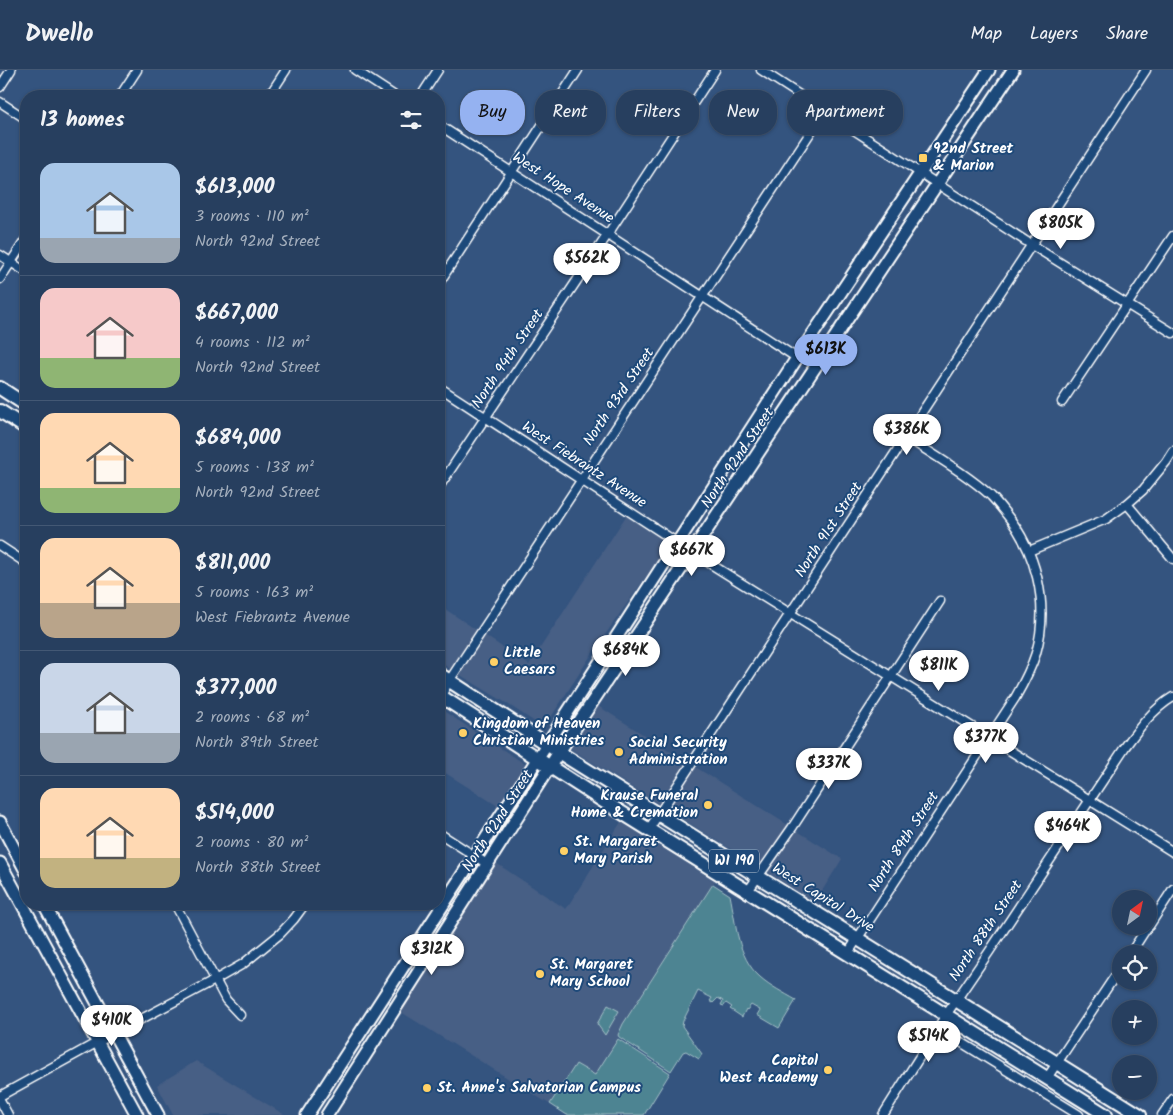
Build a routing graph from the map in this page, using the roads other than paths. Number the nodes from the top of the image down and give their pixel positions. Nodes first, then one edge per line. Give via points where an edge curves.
1 (11, 70) edge
2 (137, 70) edge
3 (286, 70) edge
4 (355, 70) edge
5 (438, 70) edge
6 (578, 70) edge
7 (715, 70) edge
8 (761, 70) edge
9 (989, 70) edge
10 (1013, 70) edge
11 (1146, 70) edge
12 (0, 87) edge
13 (124, 90) edge
14 (273, 90) edge
15 (386, 90) edge
16 (425, 90) edge
17 (791, 90) edge
18 (0, 102) edge
19 (20, 115) edge
20 (445, 129) edge
21 (809, 135) edge
22 (860, 135) edge
23 (512, 172) junction
24 (920, 173) junction
25 (938, 184) junction
26 (608, 234) junction
27 (1173, 236) edge
28 (1031, 245) junction
29 (20, 248) edge
30 (0, 255) edge
31 (11, 262) junction
32 (20, 268) edge
33 (445, 274) edge
34 (0, 279) edge
35 (703, 296) junction
36 (1127, 305) junction
37 (1173, 333) edge
38 (797, 358) junction
39 (0, 388) edge
40 (445, 391) edge
41 (20, 401) edge
42 (1062, 402) dead end
43 (0, 411) edge
44 (486, 418) junction
45 (20, 424) edge
46 (906, 437) junction
47 (1173, 451) edge
48 (445, 478) edge
49 (581, 480) junction
50 (1128, 504) junction
51 (677, 543) junction
52 (0, 546) edge
53 (1030, 551) junction
54 (693, 552) junction
55 (1173, 559) edge
56 (20, 560) edge
57 (940, 601) dead end
58 (790, 613) junction
59 (445, 676) edge
60 (891, 676) junction
61 (445, 678) edge
62 (1173, 697) edge
63 (445, 701) edge
64 (990, 738) junction
65 (542, 752) junction
66 (555, 760) junction
67 (1090, 800) junction
68 (659, 815) junction
69 (0, 822) edge
70 (649, 829) junction
71 (445, 837) edge
72 (1173, 852) edge
73 (475, 857) junction
74 (20, 860) edge
75 (0, 863) edge
76 (487, 864) junction
77 (758, 876) junction
78 (1173, 889) edge
79 (748, 891) junction
80 (20, 900) edge
81 (445, 903) edge
82 (26, 910) edge
83 (47, 910) edge
84 (177, 910) edge
85 (301, 910) edge
86 (440, 910) edge
87 (1158, 911) edge
88 (858, 939) junction
89 (848, 954) junction
90 (215, 980) junction
91 (1112, 980) edge
92 (956, 1000) junction
93 (946, 1015) junction
94 (240, 1016) dead end
95 (938, 1028) junction
96 (115, 1033) junction
97 (98, 1042) junction
98 (1057, 1063) junction
99 (1047, 1078) junction
100 (0, 1098) edge
101 (1173, 1099) edge
102 (8, 1115) edge
103 (137, 1115) edge
104 (158, 1115) edge
105 (307, 1115) edge
106 (327, 1115) edge
107 (883, 1115) edge
108 (1079, 1115) edge
109 (1106, 1115) edge
110 (1140, 1115) edge
111 (1162, 1115) edge

1 - 12 street
2 - 13 street
3 - 14 street
4 - 15 street
5 - 16 street
6 - 23 street
7 - 26 street, North 94th Street
8 - 17 street
9 - 24 main road, North 92nd Street
10 - 25 main road, North 92nd Street
11 - 28 street, North 91st Street
18 - 19 street
20 - 23 street, West Hope Avenue
21 - 35 street, North 93rd Street
22 - 24 street
23 - 26 street, West Hope Avenue
23 - 33 street
24 - 25 street
24 - 38 main road, North 92nd Street
25 - 28 street
25 - 54 main road, North 92nd Street
26 - 35 street, West Hope Avenue
26 - 44 street, North 94th Street
27 - 36 street
28 - 36 street
28 - 46 street, North 91st Street
29 - 31 street
30 - 31 street
31 - 32 street
31 - 34 street
35 - 38 street, West Hope Avenue
35 - 49 street, North 93rd Street
36 - 37 street
36 - 42 street
38 - 51 main road, North 92nd Street
39 - 41 main road
40 - 44 street, West Fiebrantz Avenue
43 - 45 main road
44 - 48 street, North 94th Street
44 - 49 street, West Fiebrantz Avenue
46 - 53 street via 992,497 1012,521
46 - 58 street, North 91st Street
47 - 50 street
49 - 51 street, West Fiebrantz Avenue
49 - 59 street, North 93rd Street
50 - 53 street via 1106,519
50 - 55 street
51 - 54 street, West Fiebrantz Avenue
51 - 65 main road, North 92nd Street
52 - 56 street
53 - 64 street, North 89th Street via 1041,602 1036,653 1026,680
54 - 58 street, West Fiebrantz Avenue
54 - 66 main road, North 92nd Street
57 - 60 street
58 - 60 street, West Fiebrantz Avenue
58 - 68 street, North 91st Street
60 - 64 street, West Fiebrantz Avenue
60 - 77 street
61 - 65 main road, West Capitol Drive / WI 190
62 - 67 street, North 88th Street via 1138,728
63 - 65 main road, West Capitol Drive / WI 190 via 498,734
64 - 67 street, West Fiebrantz Avenue
64 - 88 street, North 89th Street
65 - 66 main road, West Capitol Drive / WI 190
65 - 66 main road via 552,754
65 - 73 main road, North 92nd Street
66 - 68 main road, West Capitol Drive / WI 190 via 621,791
66 - 70 main road, West Capitol Drive / WI 190
66 - 76 main road, North 92nd Street
67 - 72 street, West Fiebrantz Avenue
67 - 92 street, North 88th Street
68 - 70 street, North 91st Street
68 - 77 main road, West Capitol Drive / WI 190
69 - 74 main road
70 - 79 main road, West Capitol Drive / WI 190
71 - 73 street
73 - 76 street
73 - 81 main road, North 92nd Street
75 - 80 main road
76 - 106 main road, North 92nd Street
77 - 79 street
77 - 88 main road, West Capitol Drive / WI 190
78 - 87 street
79 - 89 main road, West Capitol Drive / WI 190
82 - 97 main road
83 - 96 main road
84 - 90 street
85 - 90 street via 263,949
86 - 105 main road, North 92nd Street
88 - 89 street, North 89th Street
88 - 92 main road, West Capitol Drive / WI 190
89 - 93 main road, West Capitol Drive / WI 190
90 - 94 street
90 - 96 street
91 - 98 street
92 - 93 street, North 88th Street
92 - 98 main road, West Capitol Drive / WI 190
93 - 95 street, North 88th Street
93 - 99 main road, West Capitol Drive / WI 190
95 - 107 street, North 88th Street
95 - 108 street
96 - 97 street
96 - 104 main road
97 - 100 street
97 - 103 main road
98 - 99 street
98 - 110 main road, West Capitol Drive / WI 190
99 - 109 main road, West Capitol Drive / WI 190
100 - 102 street
101 - 111 street

